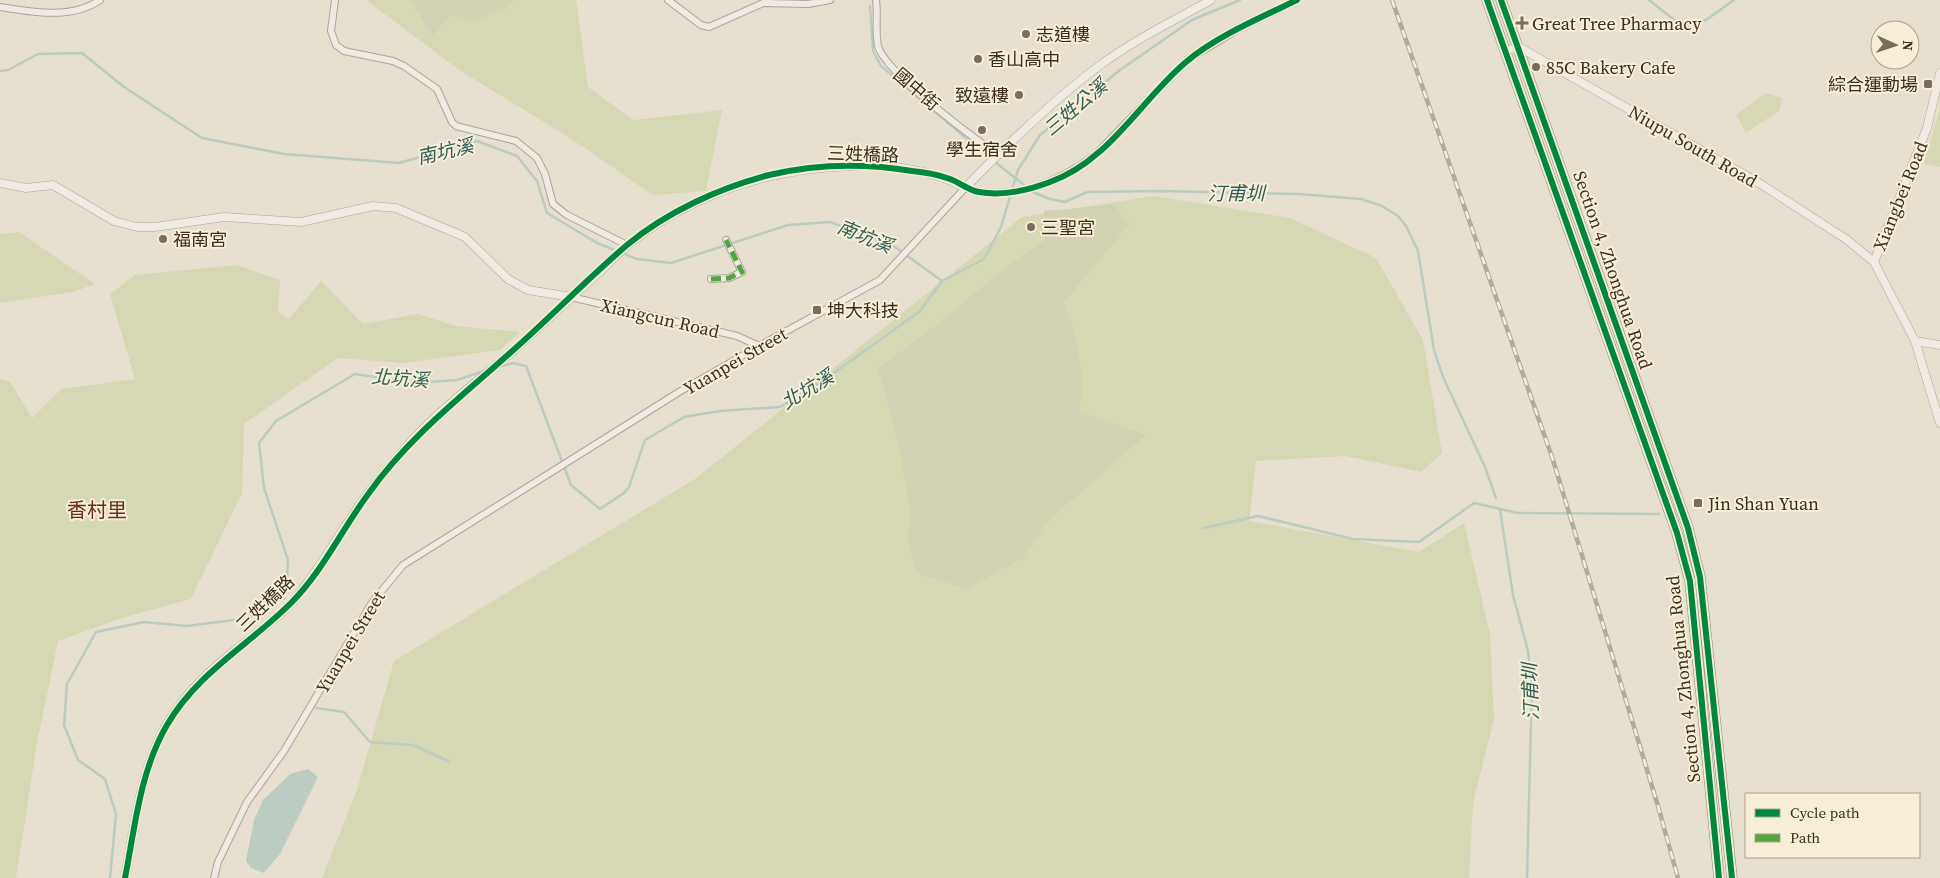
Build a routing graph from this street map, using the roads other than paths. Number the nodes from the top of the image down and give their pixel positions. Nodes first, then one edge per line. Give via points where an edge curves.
1 (100, 0) edge
2 (335, 0) edge
3 (830, 0) edge
4 (876, 0) edge
5 (1211, 0) edge
6 (1297, 0) edge
7 (1487, 0) edge
8 (1501, 0) edge
9 (670, 1) edge
10 (766, 1) edge
11 (0, 7) edge
12 (1520, 47) junction
13 (1504, 51) junction
14 (1940, 73) edge
15 (999, 155) junction
16 (0, 184) edge
17 (966, 188) junction
18 (726, 240) dead end
19 (627, 245) junction
20 (1874, 262) junction
21 (711, 279) dead end
22 (571, 297) junction
23 (1915, 341) junction
24 (1940, 345) edge
25 (759, 346) junction
26 (1940, 423) edge
27 (1695, 579) junction
28 (125, 878) edge
29 (214, 878) edge
30 (1719, 878) edge
31 (1732, 878) edge

1 - 11 street via 75,12 41,13
2 - 19 street via 331,31 336,45 344,51 404,66 437,89 456,126 516,141 536,158 545,174 553,204 567,215
3 - 10 street via 808,4
4 - 15 street, 國中街 via 878,45 884,59 972,137
5 - 15 street via 1138,40 1099,66
6 - 17 street, 三姓橋路 via 1187,60 1083,164 1052,181 1020,191 992,193
7 - 13 main road, Section 4, Zhonghua Road
8 - 12 main road, Section 4, Zhonghua Road
9 - 10 street via 708,27
12 - 13 street
12 - 20 street, Niupu South Road via 1760,183 1846,239
12 - 27 main road, Section 4, Zhonghua Road via 1688,528
13 - 27 main road, Section 4, Zhonghua Road
14 - 20 street, Xiangbei Road via 1927,128
15 - 17 street
16 - 22 street, Xiangcun Road via 26,188 53,185 114,221 137,227 224,217 301,222 373,206 396,208 465,237 508,279 528,290
17 - 19 street, 三姓橋路 via 952,179 915,171 866,165 819,167 723,190 677,212
17 - 25 street, Yuanpei Street via 880,280
18 - 21 street via 742,272 729,278
19 - 22 street, 三姓橋路
20 - 23 street
22 - 25 street, Xiangcun Road via 737,336
22 - 28 street, 三姓橋路 via 418,434 369,492 294,601 227,656 180,703 151,759 137,809
23 - 24 street
23 - 26 street
25 - 29 street, Yuanpei Street via 403,565 371,604 284,751 247,802 218,862
27 - 30 main road, Section 4, Zhonghua Road
27 - 31 main road, Section 4, Zhonghua Road

